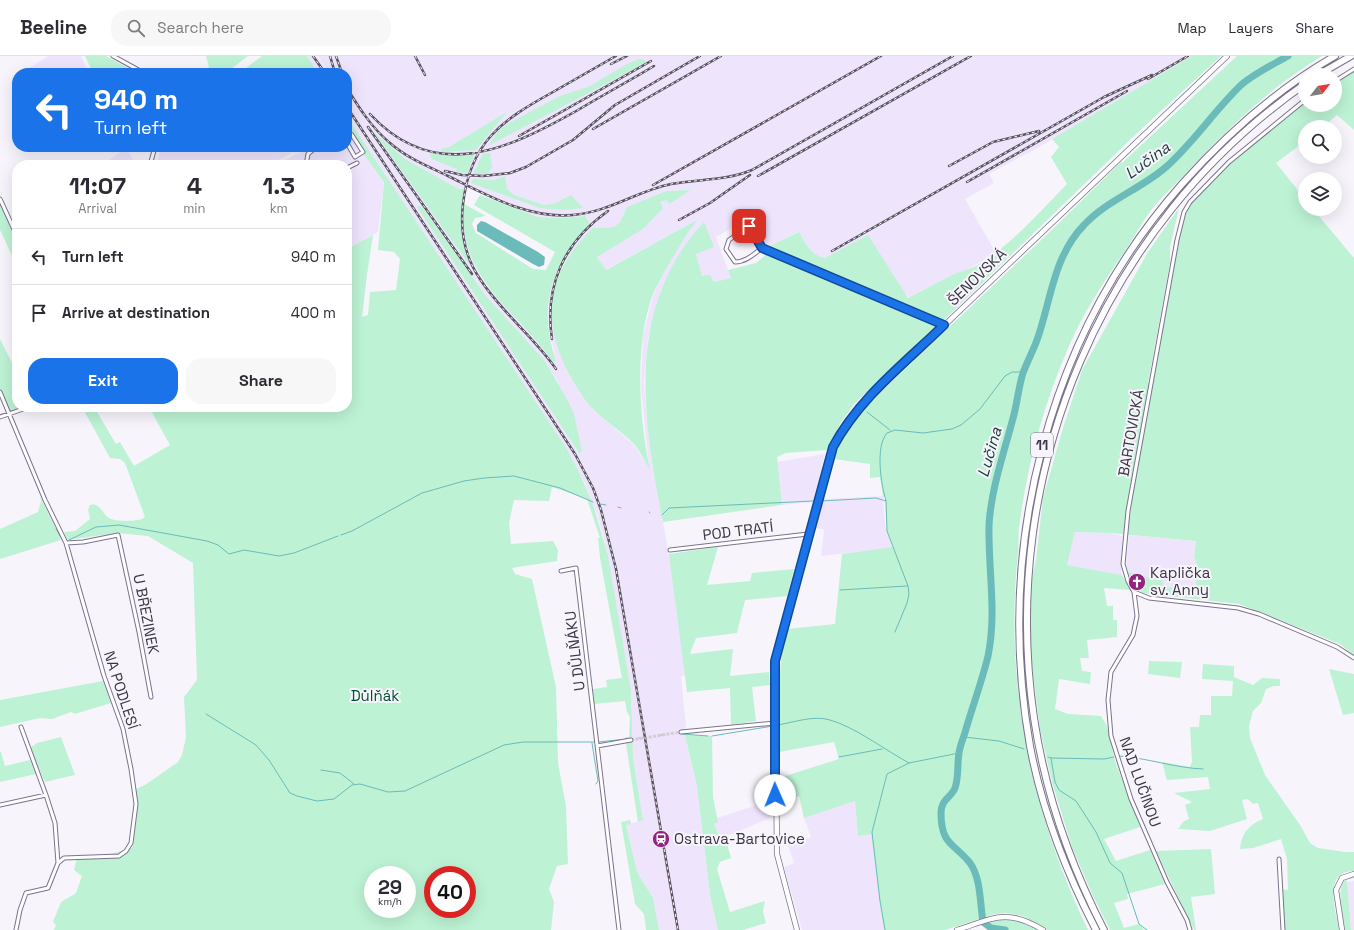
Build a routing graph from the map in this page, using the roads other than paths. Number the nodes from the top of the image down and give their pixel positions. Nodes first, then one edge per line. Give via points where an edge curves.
1 (113, 56) edge
2 (1227, 56) edge
3 (1335, 56) edge
4 (1351, 56) edge
5 (135, 68) edge
6 (1330, 68) edge
7 (1354, 69) edge
8 (1342, 77) edge
9 (1298, 89) edge
10 (1298, 106) edge
11 (352, 136) edge
12 (352, 152) edge
13 (357, 163) dead end
14 (352, 166) edge
15 (0, 199) edge
16 (747, 222) dead end
17 (12, 225) edge
18 (749, 226) junction
19 (762, 248) junction
20 (944, 325) junction
21 (0, 392) edge
22 (12, 412) edge
23 (9, 413) junction
24 (0, 417) edge
25 (808, 534) junction
26 (66, 543) junction
27 (670, 550) dead end
28 (561, 571) dead end
29 (1134, 592) junction
30 (1354, 658) edge
31 (151, 697) dead end
32 (774, 723) junction
33 (21, 727) dead end
34 (681, 732) tunnel mouth
35 (631, 740) tunnel mouth
36 (597, 746) junction
37 (46, 795) junction
38 (0, 805) edge
39 (1279, 859) dead end
40 (58, 863) junction
41 (1354, 874) edge
42 (16, 930) edge
43 (619, 930) edge
44 (797, 930) edge
45 (957, 930) edge
46 (1043, 930) edge
47 (1096, 930) edge
48 (1104, 930) edge
49 (1190, 930) edge
50 (1283, 930) edge
51 (1342, 930) edge

1 - 5 street
2 - 20 street, ŠENOVSKÁ
3 - 47 highway, 11 via 1305,74 1254,113 1208,155 1158,212 1126,259 1086,328 1067,372 1043,443 1028,508 1020,583 1020,647 1024,702 1031,748 1044,803 1064,862
4 - 6 highway
7 - 8 street
9 - 48 highway, 11 via 1258,120 1214,161 1165,217 1138,254 1117,288 1083,354 1061,410 1047,459 1037,503 1027,598 1027,647 1034,719 1055,812 1082,884
10 - 29 street, BARTOVICKÁ via 1229,162 1190,202 1184,212 1128,511 1123,564
11 - 12 street via 363,152 355,157
13 - 14 street
15 - 17 street
16 - 18 street
18 - 19 street
18 - 19 street via 729,240 726,249 728,253 735,262 739,262
19 - 20 street
20 - 25 street, ŠENOVSKÁ via 865,401 844,428 833,447
21 - 23 street, NA PODLESÍ
22 - 23 street
23 - 24 street
23 - 26 street, NA PODLESÍ
25 - 27 street, POD TRATÍ
25 - 32 street, ŠENOVSKÁ via 775,661
26 - 31 street, U BŘEZINEK via 118,535
26 - 40 street, NA PODLESÍ via 104,676 123,729 136,804 131,844 126,851 119,856 64,858
28 - 36 street, U DŮLŇÁKU via 576,568
29 - 30 street via 1149,598 1238,608 1259,614 1337,647
29 - 49 street, NAD LUČINOU via 1137,616 1133,635 1111,672 1108,700 1111,736 1131,799
32 - 34 street
32 - 44 street, ŠENOVSKÁ via 776,854
33 - 37 street
35 - 36 street
36 - 43 street, U DŮLŇÁKU via 618,904
37 - 38 street
37 - 40 street via 55,824
39 - 50 street
40 - 42 street via 48,888 26,893
41 - 51 street via 1344,876 1337,885
45 - 46 street via 1008,916 1019,918

